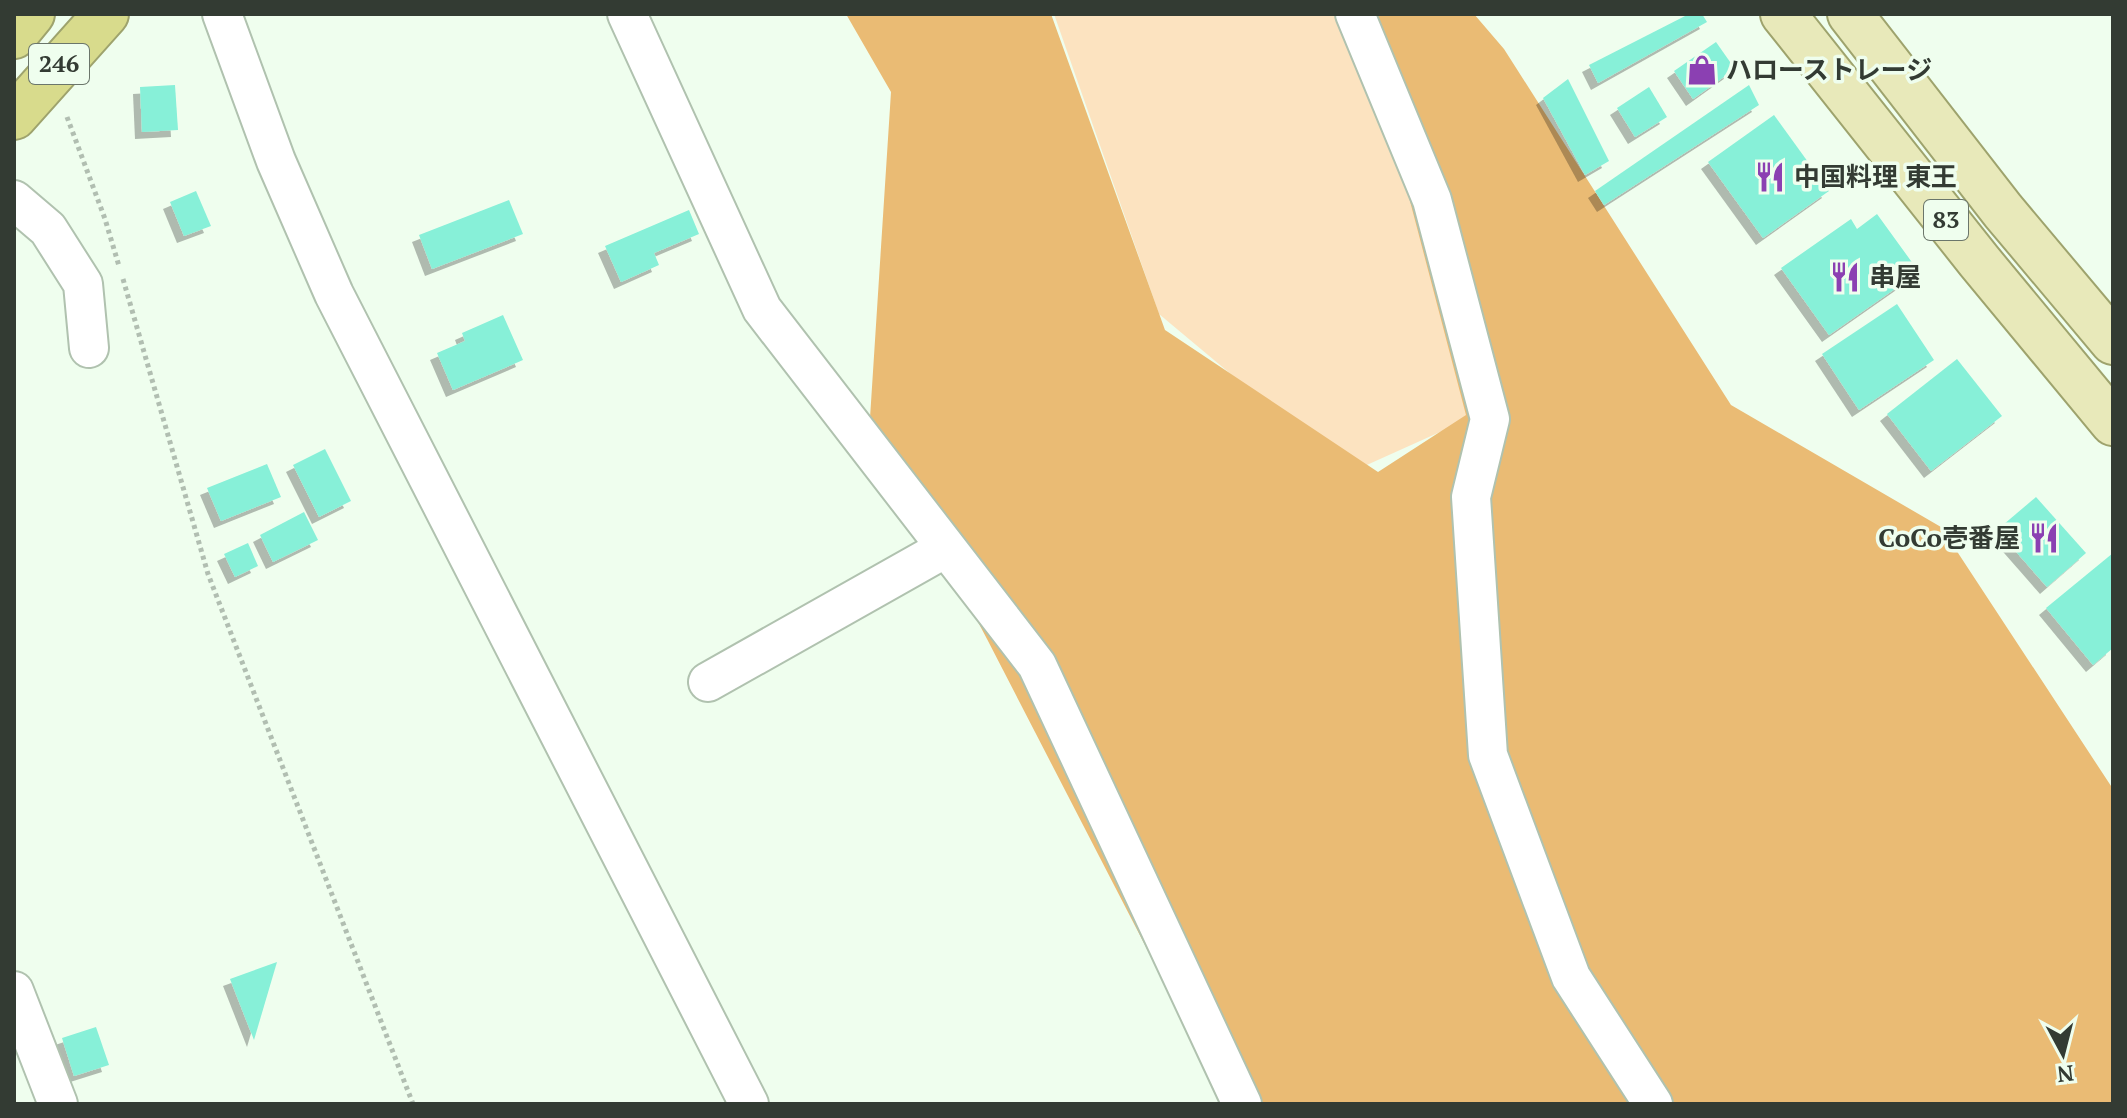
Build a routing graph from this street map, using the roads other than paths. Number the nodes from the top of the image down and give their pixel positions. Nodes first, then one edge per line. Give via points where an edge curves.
1 (32, 14) edge
2 (106, 14) edge
3 (627, 14) edge
4 (1355, 14) edge
5 (1783, 14) edge
6 (1850, 14) edge
7 (223, 15) edge
8 (14, 36) edge
9 (14, 117) edge
10 (14, 200) edge
11 (2113, 342) edge
12 (89, 348) dead end
13 (2113, 423) edge
14 (944, 549) junction
15 (708, 682) dead end
16 (14, 991) edge
17 (58, 1104) edge
18 (749, 1104) edge
19 (1242, 1104) edge
20 (1653, 1104) edge

1 - 8 highway, 246
2 - 9 highway, 246
3 - 14 street via 762,309
4 - 20 street via 1432,200 1490,419 1471,497 1488,755 1571,977
5 - 13 main road, 83
6 - 11 main road, 83
7 - 18 street via 276,161 334,294
10 - 12 street via 48,229 83,284
14 - 15 street
14 - 19 street via 1037,665
16 - 17 street

